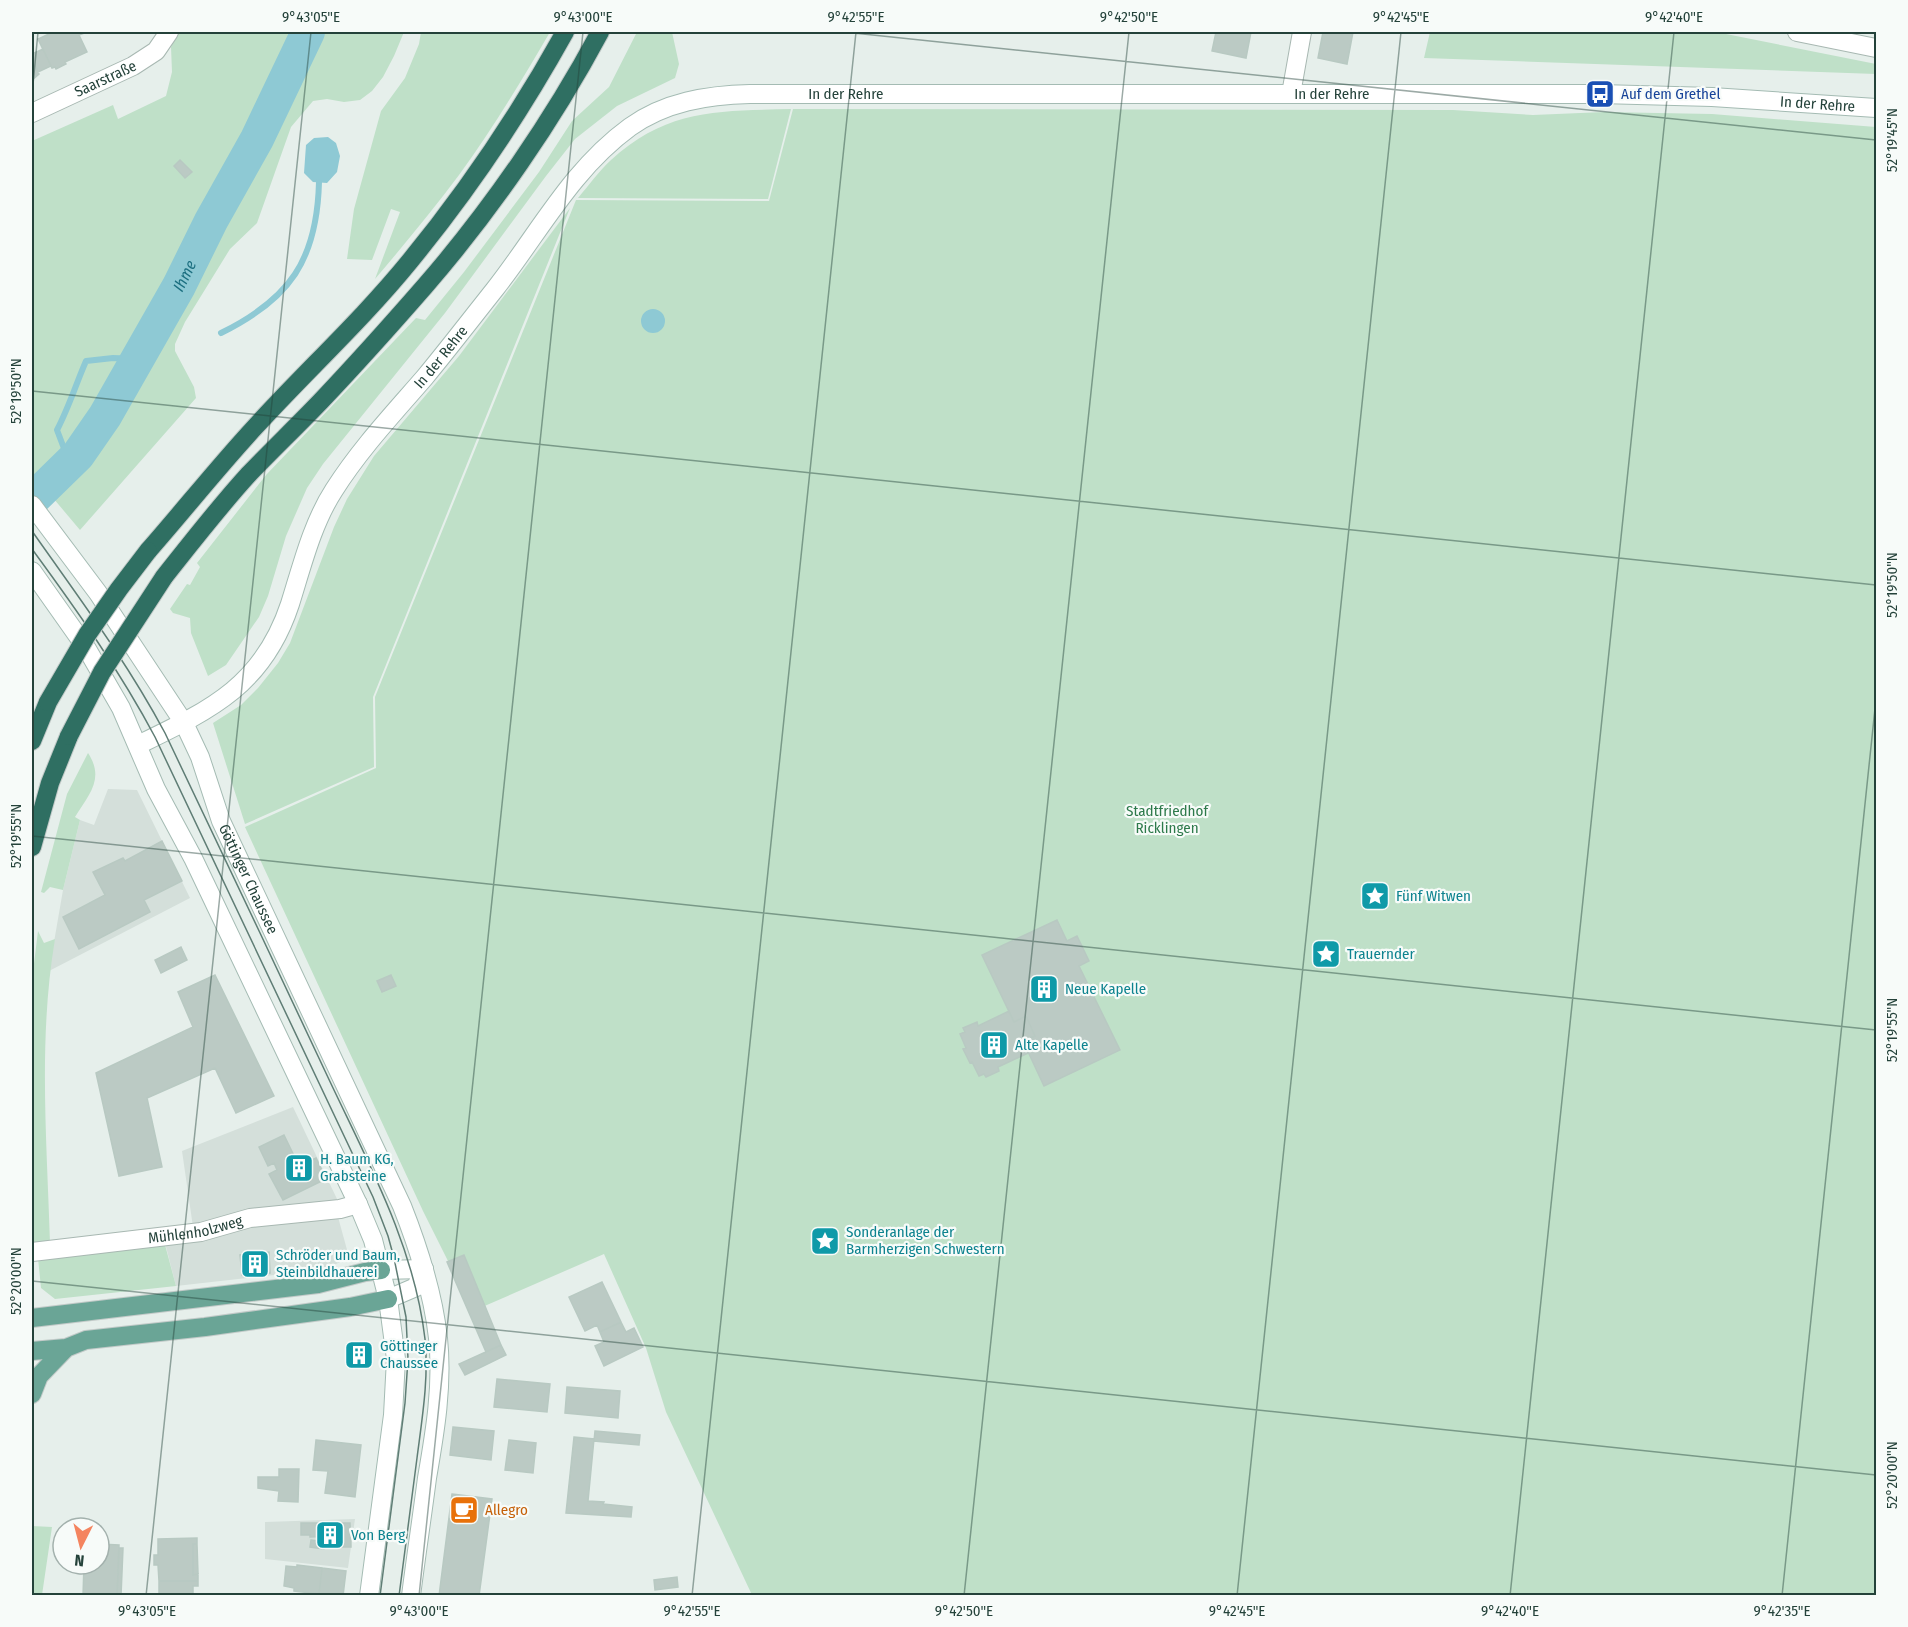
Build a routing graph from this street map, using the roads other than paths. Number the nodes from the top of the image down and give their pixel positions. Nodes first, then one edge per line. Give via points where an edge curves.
1 (169, 32) edge
2 (565, 32) edge
3 (600, 32) edge
4 (1302, 32) edge
5 (1797, 32) edge
6 (1876, 48) edge
7 (1291, 94) junction
8 (1876, 108) edge
9 (32, 113) edge
10 (32, 506) edge
11 (32, 571) edge
12 (184, 723) junction
13 (32, 741) edge
14 (138, 745) junction
15 (32, 847) edge
16 (358, 1204) junction
17 (32, 1252) edge
18 (424, 1269) junction
19 (381, 1270) junction
20 (388, 1299) junction
21 (32, 1318) edge
22 (66, 1348) junction
23 (32, 1351) edge
24 (32, 1394) edge
25 (369, 1596) edge
26 (411, 1596) edge

1 - 9 street, Saarstraße via 156,51 133,66
2 - 13 highway, bridge via 472,182 410,262 254,427 118,588 48,702
3 - 15 highway, bridge via 498,196 426,284 248,476 164,577 102,672 69,736 50,783
4 - 7 street
5 - 6 street
7 - 8 street, In der Rehre via 1600,94
7 - 12 street, In der Rehre via 718,95 687,101 631,126 574,178 497,286 362,450 332,493 279,632 261,662 238,688
10 - 12 street, Göttinger Chaussee via 98,593
11 - 14 street via 87,649 122,708
12 - 14 street, In der Rehre
12 - 18 street, Göttinger Chaussee via 221,821 402,1206
14 - 16 street
16 - 17 street, Mühlenholzweg via 250,1218 201,1232
16 - 19 street
18 - 19 street
18 - 20 street via 416,1287
18 - 26 street, Göttinger Chaussee via 438,1338 438,1410
19 - 20 street
19 - 21 main road via 318,1284
20 - 22 main road via 86,1340
20 - 25 street via 396,1359 393,1414
22 - 23 main road
22 - 24 main road via 39,1376

